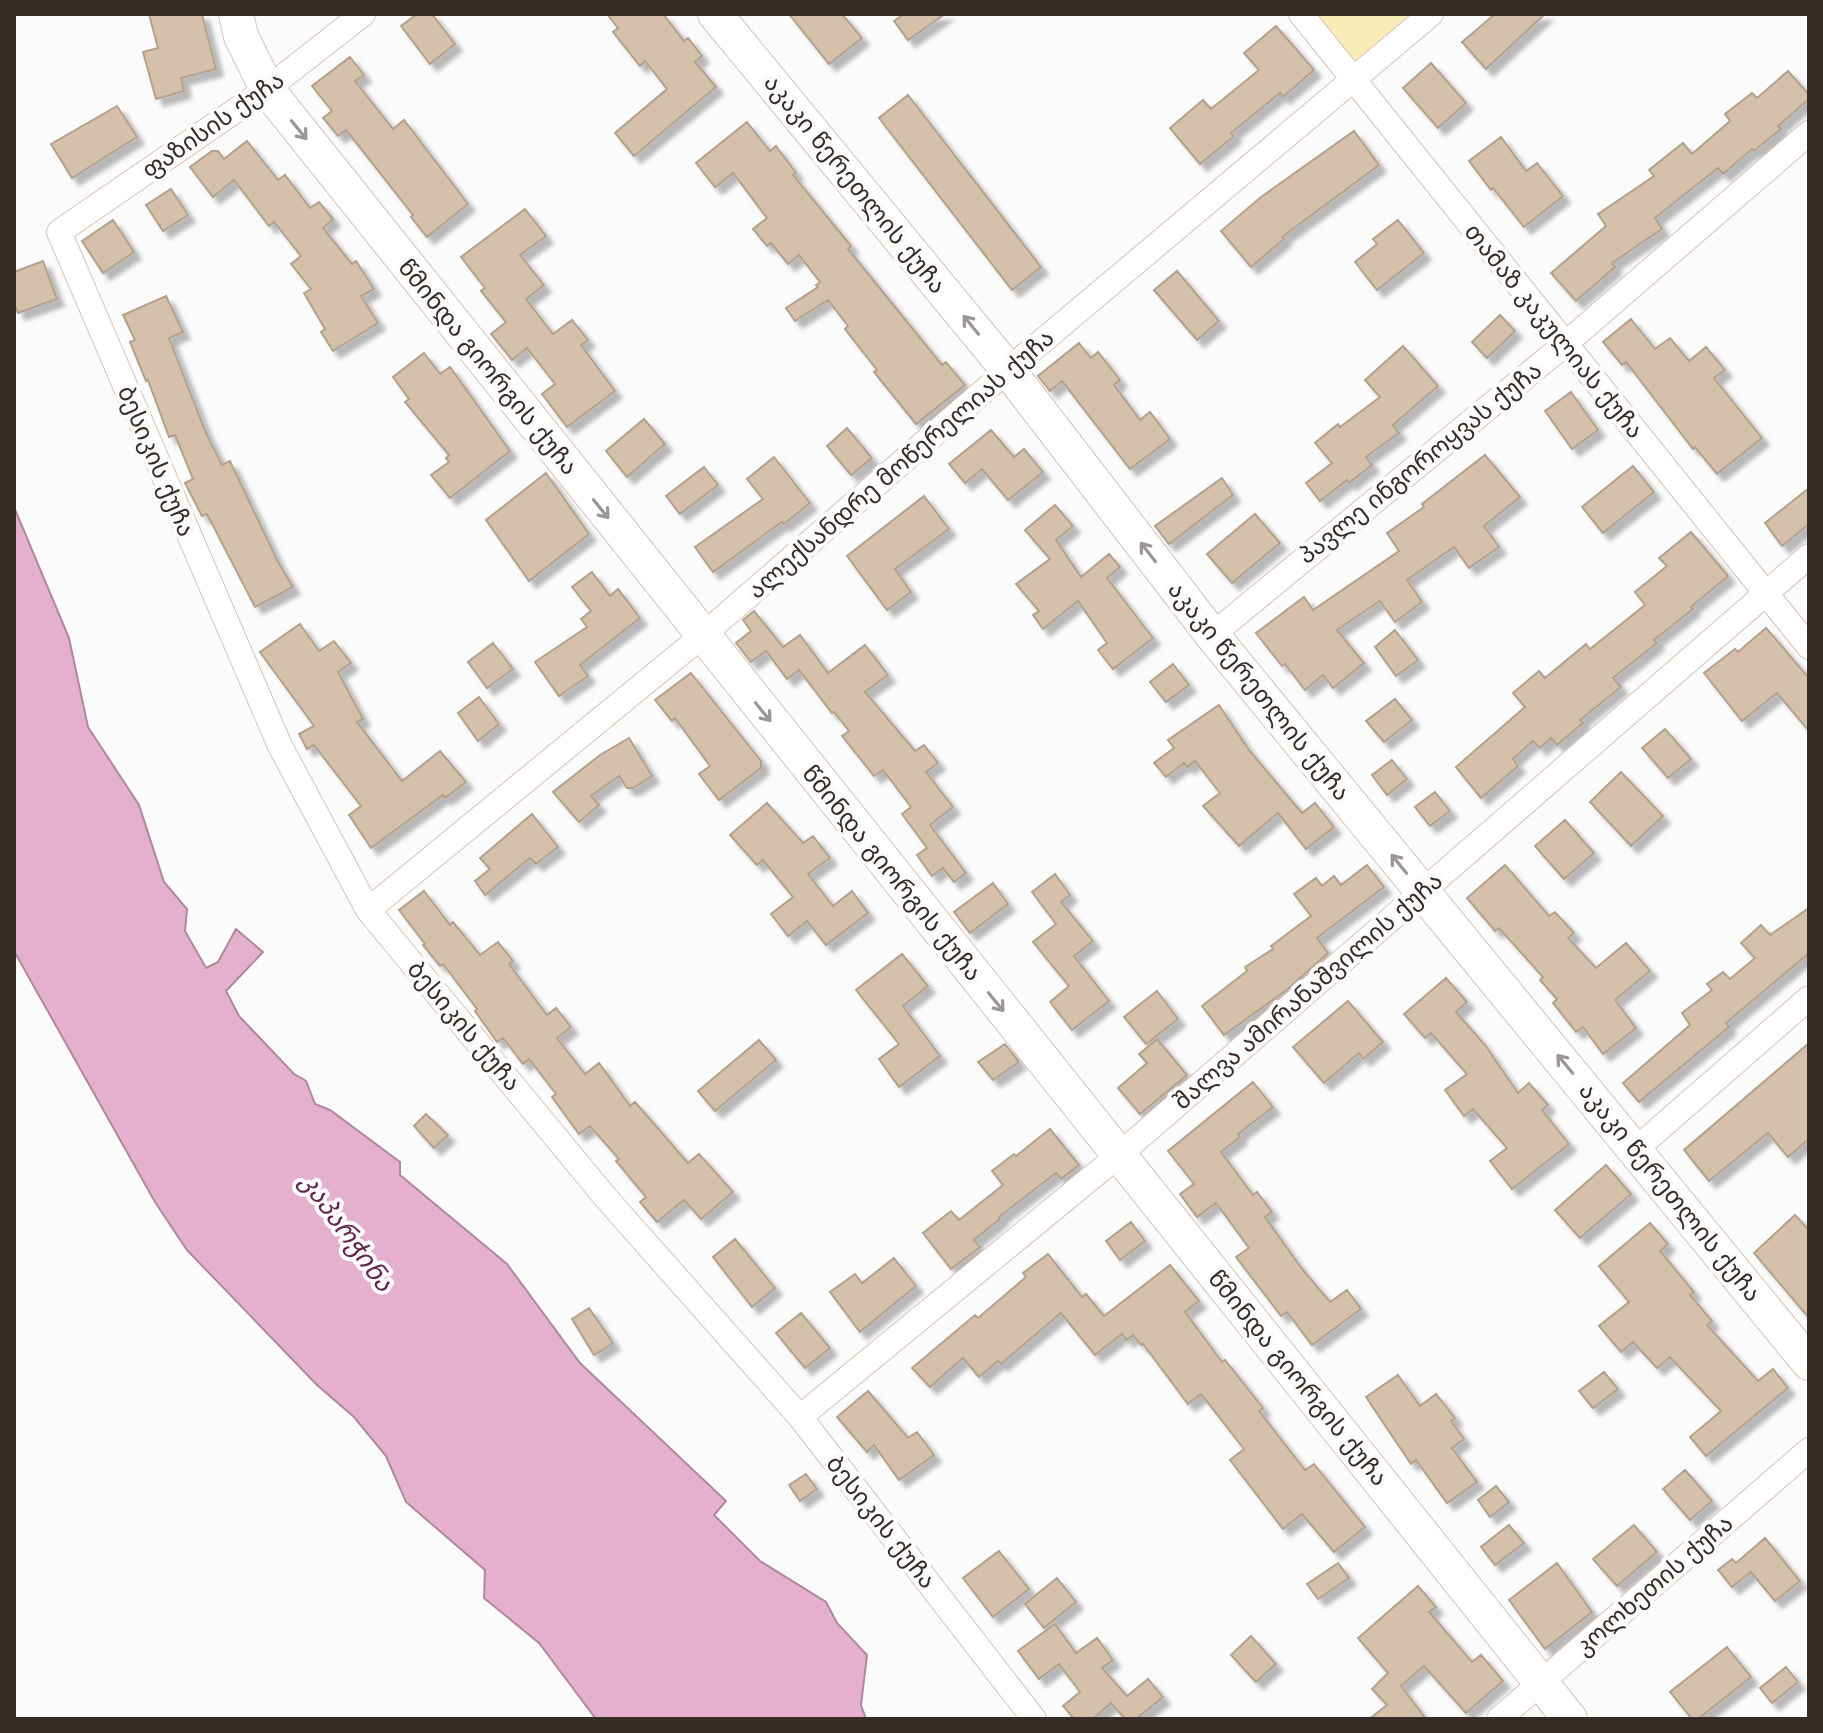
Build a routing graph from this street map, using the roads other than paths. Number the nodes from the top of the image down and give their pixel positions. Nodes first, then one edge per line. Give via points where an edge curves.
1 (236, 14) edge
2 (363, 14) edge
3 (715, 14) edge
4 (1301, 14) edge
5 (1431, 14) edge
6 (1353, 80) junction
7 (267, 89) junction
8 (1809, 133) edge
9 (59, 232) joint
10 (1564, 345) junction
11 (1008, 370) junction
12 (1809, 556) edge
13 (1766, 593) junction
14 (1212, 635) junction
15 (702, 636) junction
16 (1809, 647) edge
17 (1423, 892) junction
18 (368, 910) junction
19 (1809, 998) edge
20 (1636, 1149) junction
21 (1119, 1155) junction
22 (1809, 1363) edge
23 (800, 1417) junction
24 (1809, 1450) edge
25 (1541, 1683) junction
26 (1034, 1719) edge
27 (1499, 1719) edge
28 (1570, 1719) edge

1 - 7 main road, წმინდა გიორგის ქუჩა
2 - 7 street, ფაზისის ქუჩა
11 -> 3 main road, აკაკი წერეთლის ქუჩა
4 - 6 street, თამაზ კაკულიას ქუჩა
5 - 6 street, ალექსანდრე მოწერელიას ქუჩა
6 - 10 street, თამაზ კაკულიას ქუჩა
6 - 11 street, ალექსანდრე მოწერელიას ქუჩა
7 - 9 street, ფაზისის ქუჩა
7 -> 15 main road, წმინდა გიორგის ქუჩა
8 - 10 street, პავლე ინგოროყვას ქუჩა
9 - 18 street, ბესიკის ქუჩა via 280,746
10 - 13 street, თამაზ კაკულიას ქუჩა
10 - 14 street, პავლე ინგოროყვას ქუჩა
14 -> 11 main road, აკაკი წერეთლის ქუჩა
11 - 15 street, ალექსანდრე მოწერელიას ქუჩა
12 - 13 street, შალვა ამირანაშვილის ქუჩა
13 - 16 street, თამაზ კაკულიას ქუჩა
13 - 17 street, შალვა ამირანაშვილის ქუჩა
17 -> 14 main road, აკაკი წერეთლის ქუჩა
15 - 18 street, ალექსანდრე მოწერელიას ქუჩა
15 -> 21 main road, წმინდა გიორგის ქუჩა
20 -> 17 main road, აკაკი წერეთლის ქუჩა
17 - 21 street, შალვა ამირანაშვილის ქუჩა
18 - 23 street, ბესიკის ქუჩა via 606,1198
19 - 20 street
20 - 22 main road, აკაკი წერეთლის ქუჩა
21 - 23 street, შალვა ამირანაშვილის ქუჩა
21 - 25 main road, წმინდა გიორგის ქუჩა
23 - 26 street, ბესიკის ქუჩა
24 - 25 street, კოლხეთის ქუჩა
25 - 27 street, კოლხეთის ქუჩა
25 - 28 main road, წმინდა გიორგის ქუჩა

